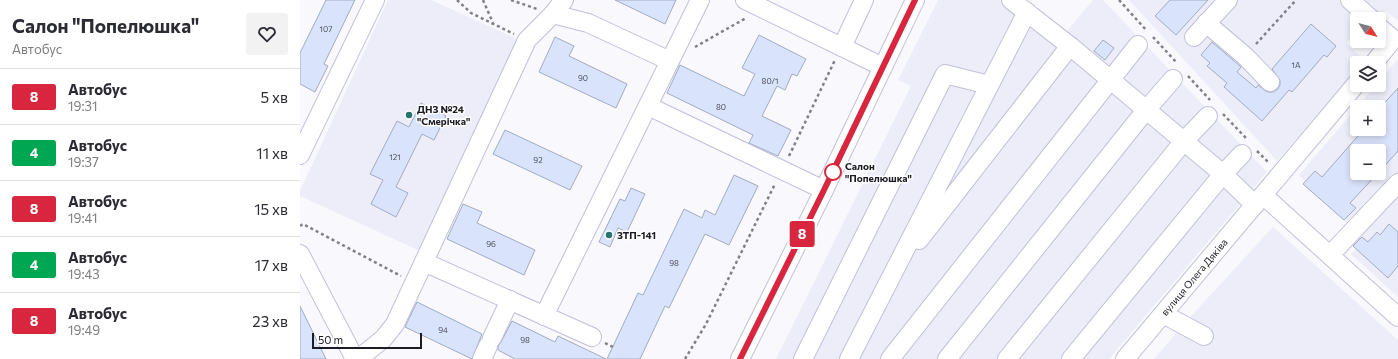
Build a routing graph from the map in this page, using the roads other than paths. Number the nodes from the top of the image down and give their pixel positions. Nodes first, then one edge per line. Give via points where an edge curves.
1 (375, 0) edge
2 (564, 0) edge
3 (700, 0) edge
4 (745, 0) edge
5 (864, 0) edge
6 (915, 0) edge
7 (1011, 0) edge
8 (1228, 0) edge
9 (1350, 0) edge
10 (1027, 12) junction
11 (1363, 12) edge
12 (553, 14) junction
13 (1206, 23) junction
14 (1386, 32) edge
15 (1194, 37) dead end
16 (1138, 45) dead end
17 (1070, 46) junction
18 (842, 47) junction
19 (1386, 48) edge
20 (1386, 48) edge
21 (1380, 56) edge
22 (670, 60) junction
23 (883, 67) junction
24 (1178, 71) road end
25 (1110, 80) junction
26 (1270, 82) dead end
27 (989, 85) junction
28 (1350, 91) edge
29 (648, 106) junction
30 (1146, 110) junction
31 (1215, 111) road end
32 (1184, 141) junction
33 (1248, 147) road end
34 (300, 154) edge
35 (1223, 174) junction
36 (1398, 183) edge
37 (824, 190) junction
38 (1259, 200) junction
39 (300, 254) edge
40 (1330, 255) junction
41 (424, 262) junction
42 (892, 274) junction
43 (510, 300) junction
44 (1163, 314) junction
45 (544, 316) junction
46 (1398, 316) edge
47 (1204, 336) dead end
48 (592, 337) dead end
49 (488, 348) edge
50 (357, 359) edge
51 (740, 359) edge
52 (803, 359) edge
53 (849, 359) edge
54 (890, 359) edge
55 (947, 359) edge
56 (1007, 359) edge
57 (1071, 359) edge
58 (1125, 359) edge

1 - 34 street
2 - 12 street
3 - 22 street
4 - 18 street
5 - 18 street
6 - 23 street
7 - 10 street
8 - 13 street
9 - 11 street
10 - 17 street
10 - 27 street
12 - 22 street via 588,23
12 - 41 street via 527,40
13 - 15 street
13 - 26 street via 1245,56
14 - 19 street via 1393,39
16 - 25 street
17 - 25 street
17 - 42 street
18 - 23 street
20 - 21 street
22 - 29 street
23 - 37 street
24 - 30 street
25 - 30 street
25 - 54 street
27 - 42 street
27 - 52 street via 945,74
28 - 38 street, вулиця Олега Дяківа
29 - 37 street
29 - 45 street
30 - 32 street
30 - 55 street
31 - 32 street
32 - 35 street
32 - 56 street
33 - 35 street
35 - 38 street
35 - 57 street
36 - 40 street
37 - 51 street
38 - 40 street
38 - 44 street, вулиця Олега Дяківа
39 - 50 street
40 - 46 street
41 - 43 street
41 - 50 street via 395,324 383,339
42 - 53 street
43 - 45 street
43 - 49 street
44 - 47 street
44 - 58 street, вулиця Олега Дяківа
45 - 48 street

